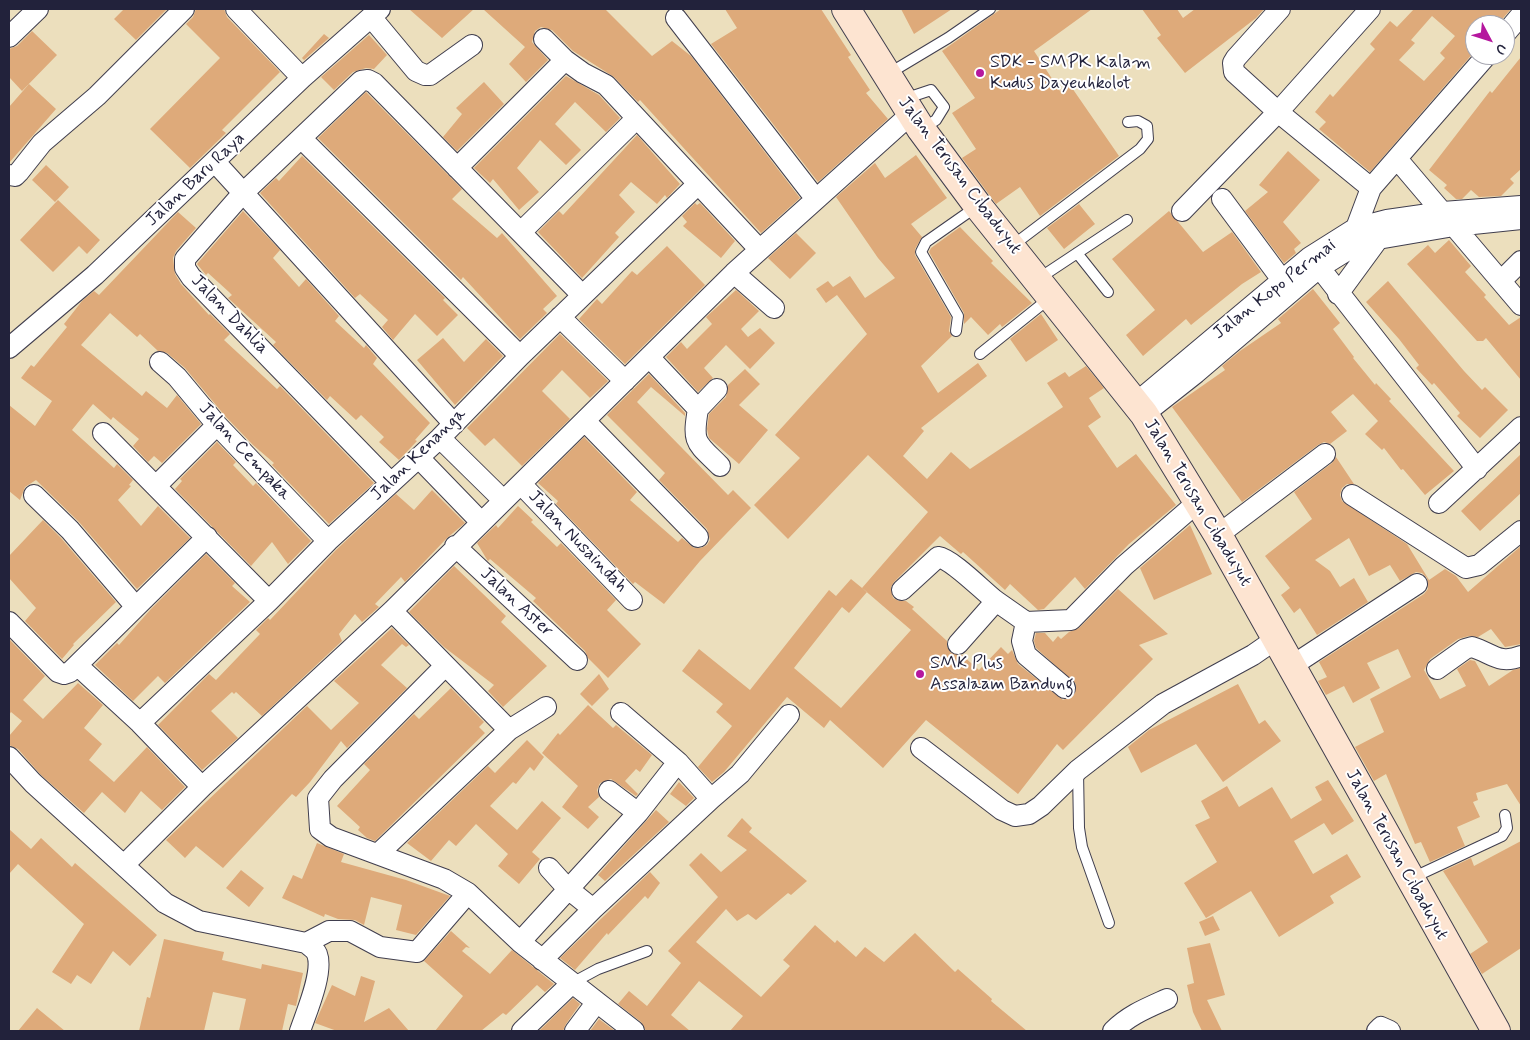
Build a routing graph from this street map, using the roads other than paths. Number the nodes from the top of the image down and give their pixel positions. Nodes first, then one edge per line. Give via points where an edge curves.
1 (38, 9) edge
2 (184, 9) edge
3 (236, 9) edge
4 (990, 9) edge
5 (1280, 9) edge
6 (1370, 9) edge
7 (851, 11) edge
8 (375, 13) edge
9 (676, 18) dead end
10 (9, 37) edge
11 (544, 39) dead end
12 (472, 45) dead end
13 (565, 60) junction
14 (1479, 65) edge
15 (886, 75) junction
16 (302, 78) junction
17 (1278, 112) junction
18 (911, 115) junction
19 (636, 119) junction
20 (1128, 122) dead end
21 (301, 138) junction
22 (1398, 160) junction
23 (215, 162) junction
24 (457, 168) junction
25 (9, 175) edge
26 (697, 185) junction
27 (1371, 188) junction
28 (242, 194) junction
29 (815, 198) junction
30 (1222, 199) dead end
31 (978, 206) junction
32 (1520, 210) edge
33 (1182, 211) dead end
34 (1448, 219) junction
35 (1127, 220) dead end
36 (1387, 220) junction
37 (1356, 228) junction
38 (521, 232) junction
39 (1378, 239) junction
40 (1011, 246) junction
41 (759, 249) junction
42 (1077, 253) junction
43 (1521, 261) edge
44 (1315, 263) junction
45 (734, 273) junction
46 (1282, 280) junction
47 (1501, 280) junction
48 (1045, 288) junction
49 (1108, 292) dead end
50 (1338, 294) junction
51 (582, 295) junction
52 (1263, 305) junction
53 (1521, 305) edge
54 (774, 308) dead end
55 (560, 317) junction
56 (956, 331) dead end
57 (9, 348) edge
58 (980, 354) dead end
59 (520, 356) junction
60 (649, 357) junction
61 (160, 362) dead end
62 (625, 381) junction
63 (717, 389) dead end
64 (1140, 408) junction
65 (698, 409) junction
66 (585, 421) junction
67 (217, 425) junction
68 (1521, 427) edge
69 (447, 431) junction
70 (103, 433) dead end
71 (1325, 454) dead end
72 (419, 458) junction
73 (720, 466) dead end
74 (1477, 469) junction
75 (391, 483) junction
76 (521, 484) junction
77 (156, 486) junction
78 (34, 495) dead end
79 (1352, 495) dead end
80 (503, 500) junction
81 (1199, 501) junction
82 (1439, 503) dead end
83 (480, 521) junction
84 (1521, 531) edge
85 (1218, 535) junction
86 (207, 537) junction
87 (698, 537) dead end
88 (328, 541) junction
89 (455, 546) junction
90 (1417, 584) dead end
91 (902, 590) dead end
92 (632, 600) dead end
93 (269, 601) junction
94 (996, 601) junction
95 (136, 607) junction
96 (392, 611) junction
97 (9, 622) edge
98 (1026, 622) junction
99 (1276, 639) junction
100 (958, 644) dead end
101 (1521, 656) edge
102 (577, 660) dead end
103 (78, 666) junction
104 (445, 666) junction
105 (1290, 667) junction
106 (1437, 669) dead end
107 (1065, 688) dead end
108 (546, 707) dead end
109 (621, 713) dead end
110 (789, 715) dead end
111 (140, 722) junction
112 (510, 730) junction
113 (921, 748) dead end
114 (9, 757) edge
115 (678, 762) junction
116 (1078, 770) junction
117 (202, 787) junction
118 (609, 792) dead end
119 (711, 799) junction
120 (638, 814) junction
121 (1505, 815) dead end
122 (378, 854) junction
123 (124, 865) junction
124 (549, 868) dead end
125 (1409, 880) junction
126 (567, 888) junction
127 (468, 893) junction
128 (593, 909) junction
129 (1108, 923) dead end
130 (520, 942) junction
131 (306, 943) junction
132 (647, 951) dead end
133 (542, 960) junction
134 (572, 983) junction
135 (1167, 999) dead end
136 (596, 1003) junction
137 (300, 1031) edge
138 (522, 1031) edge
139 (576, 1031) edge
140 (634, 1031) edge
141 (1113, 1031) edge
142 (1377, 1031) edge
143 (1390, 1031) edge
144 (1496, 1031) edge

1 - 10 street
2 - 25 street via 97,96 42,143 15,176
3 - 16 street
4 - 15 lane
5 - 17 street via 1236,58 1233,68
6 - 17 street
7 - 15 main road, Jalan Terusan Cibaduyut
8 - 12 street via 416,71 425,75 430,75
8 - 16 street, Jalan Baru Raya
9 - 29 street
11 - 13 street
13 - 19 street via 606,85
13 - 24 street
14 - 22 street
15 - 18 main road, Jalan Terusan Cibaduyut
16 - 23 street, Jalan Baru Raya
17 - 27 street
17 - 33 street
18 - 29 street
18 - 31 main road, Jalan Terusan Cibaduyut
19 - 26 street
19 - 38 street
20 - 40 lane via 1138,121 1147,126 1148,139 1140,149
21 - 24 street, Jalan Dahlia via 361,82 368,80
21 - 28 street, Jalan Dahlia
21 - 59 street
22 - 27 street
22 - 34 street
23 - 28 street
23 - 57 street, Jalan Baru Raya via 95,275
24 - 38 street
26 - 41 street
26 - 51 street, Jalan Kenanga
27 - 37 street
28 - 69 street
28 - 75 street, Jalan Dahlia via 185,259 185,268
29 - 41 street
30 - 46 street
31 - 40 main road, Jalan Terusan Cibaduyut
31 - 56 lane via 926,242 921,252 958,316
32 - 34 street, Jalan Kopo Permai
34 - 36 street, Jalan Kopo Permai
34 - 39 street, Jalan Kopo Permai
34 - 47 street
35 - 42 lane
36 - 37 street, Jalan Kopo Permai
36 - 39 street
37 - 44 street, Jalan Kopo Permai
38 - 51 street
39 - 44 street, Jalan Kopo Permai
39 - 50 street
40 - 48 main road, Jalan Terusan Cibaduyut
41 - 45 street
42 - 48 lane
42 - 49 lane
43 - 47 street
44 - 46 street, Jalan Kopo Permai
44 - 50 street
44 - 52 street, Jalan Kopo Permai
45 - 54 street
45 - 60 street
46 - 52 street, Jalan Kopo Permai
47 - 53 street
48 - 58 lane
48 - 64 main road, Jalan Terusan Cibaduyut
50 - 74 street
51 - 55 street, Jalan Kenanga
52 - 64 street, Jalan Kopo Permai
55 - 59 street, Jalan Kenanga
55 - 62 street
59 - 69 street, Jalan Kenanga
60 - 62 street
60 - 65 street
61 - 67 street, Jalan Cempaka
62 - 66 street
63 - 65 street
64 - 81 main road, Jalan Terusan Cibaduyut
65 - 73 street via 694,437
66 - 76 street
66 - 87 street
67 - 77 street
67 - 88 street, Jalan Cempaka
68 - 74 street
69 - 72 street, Jalan Kenanga
69 - 80 street
70 - 77 street
71 - 85 street
72 - 75 street, Jalan Kenanga
72 - 83 street
74 - 82 street
75 - 88 street, Jalan Kenanga
76 - 80 street
76 - 92 street, Jalan Nusaindah
77 - 86 street
78 - 95 street via 70,530
79 - 84 street via 1466,568 1479,565
80 - 83 street
81 - 85 main road, Jalan Terusan Cibaduyut
81 - 98 street via 1124,566 1071,620
83 - 89 street
85 - 99 main road, Jalan Terusan Cibaduyut
86 - 93 street
86 - 95 street
88 - 93 street, Jalan Kenanga
89 - 96 street
89 - 102 street, Jalan Aster
90 - 105 street
91 - 94 street via 938,557 948,559 959,572
93 - 111 street, Jalan Kenanga
94 - 98 street
94 - 100 street
95 - 103 street
96 - 104 street
96 - 117 street
97 - 103 street via 58,672 64,674
98 - 107 street via 1022,641 1026,655
99 - 105 main road, Jalan Terusan Cibaduyut
99 - 116 street via 1163,704
101 - 106 street via 1494,658 1472,648 1465,649
103 - 111 street
104 - 112 street
104 - 122 street via 318,798 320,830
105 - 125 main road, Jalan Terusan Cibaduyut
108 - 112 street
109 - 115 street
110 - 119 street via 740,774
111 - 117 street
112 - 122 street
113 - 116 street via 1002,810 1015,816 1028,814 1041,806
114 - 123 street via 33,783
115 - 119 street
115 - 120 street
116 - 129 lane via 1082,847
117 - 123 street
118 - 120 street
119 - 128 street
120 - 126 street
121 - 125 lane via 1507,828 1502,836
122 - 127 street via 444,879
123 - 131 street via 165,903 199,921
124 - 126 street
125 - 144 main road, Jalan Terusan Cibaduyut
126 - 128 street
126 - 130 street
127 - 130 street
127 - 131 street via 416,952 380,947 350,931 329,931
128 - 133 street
130 - 133 street
131 - 137 street via 316,953 318,973
132 - 134 lane via 598,969
133 - 134 street
134 - 136 street
134 - 138 street
135 - 141 street via 1123,1021
136 - 139 street
136 - 140 street
142 - 143 street via 1381,1028

